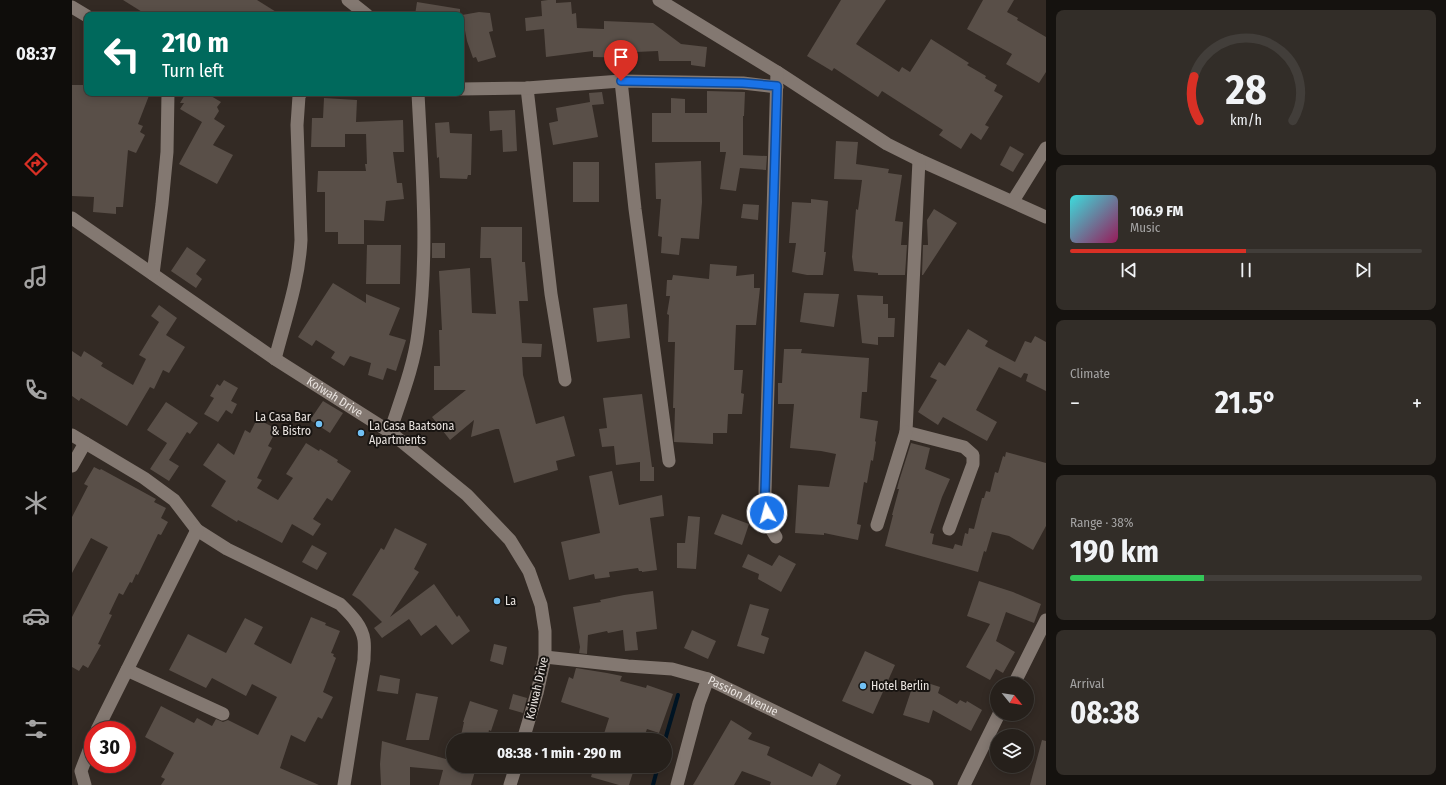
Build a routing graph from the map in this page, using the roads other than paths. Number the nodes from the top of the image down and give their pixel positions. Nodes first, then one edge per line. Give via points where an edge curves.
1 (348, 0) edge
2 (659, 0) edge
3 (72, 8) edge
4 (363, 12) edge
5 (84, 14) edge
6 (777, 72) junction
7 (621, 81) junction
8 (777, 86) junction
9 (527, 88) junction
10 (464, 89) edge
11 (168, 96) edge
12 (299, 96) edge
13 (418, 96) edge
14 (1046, 148) edge
15 (919, 160) junction
16 (1013, 201) junction
17 (1046, 217) edge
18 (72, 218) edge
19 (153, 274) junction
20 (275, 359) junction
21 (565, 380) dead end
22 (390, 432) junction
23 (906, 432) junction
24 (72, 435) edge
25 (85, 443) junction
26 (669, 461) dead end
27 (72, 466) edge
28 (876, 525) dead end
29 (949, 529) dead end
30 (197, 530) junction
31 (776, 537) dead end
32 (1046, 620) edge
33 (545, 657) junction
34 (127, 670) junction
35 (1018, 677) edge
36 (708, 679) junction
37 (223, 714) dead end
38 (102, 721) edge
39 (996, 721) edge
40 (526, 733) edge
41 (84, 763) edge
42 (514, 773) edge
43 (85, 785) edge
44 (344, 785) edge
45 (510, 785) edge
46 (677, 785) edge
47 (927, 785) edge
48 (964, 785) edge

1 - 4 street
2 - 6 street
3 - 5 street
6 - 8 street
6 - 15 street via 873,136
7 - 8 street
7 - 9 street
7 - 26 street via 635,209
8 - 31 street via 765,492 770,527
9 - 10 street
9 - 21 street via 551,294
11 - 19 street via 167,152
12 - 20 street via 297,125 300,258
13 - 22 street via 424,201 424,270 418,334 407,382
14 - 16 street
15 - 16 street
15 - 23 street
16 - 17 street
18 - 19 street, Koiwah Drive
19 - 20 street, Koiwah Drive
20 - 22 street, Koiwah Drive
22 - 33 street, Koiwah Drive via 467,495 510,540 529,571 541,605
23 - 28 street
23 - 29 street via 964,448 973,455 973,464
24 - 25 street
25 - 27 street
25 - 30 street via 144,478 174,500
30 - 34 street
30 - 44 street via 227,549 340,604 361,631 364,640 364,660
32 - 35 street
33 - 36 street, Passion Avenue via 672,669
33 - 40 street, Koiwah Drive
34 - 37 street
34 - 38 street
36 - 46 street
36 - 47 street, Passion Avenue
39 - 48 street
41 - 43 street via 81,771
42 - 45 street

